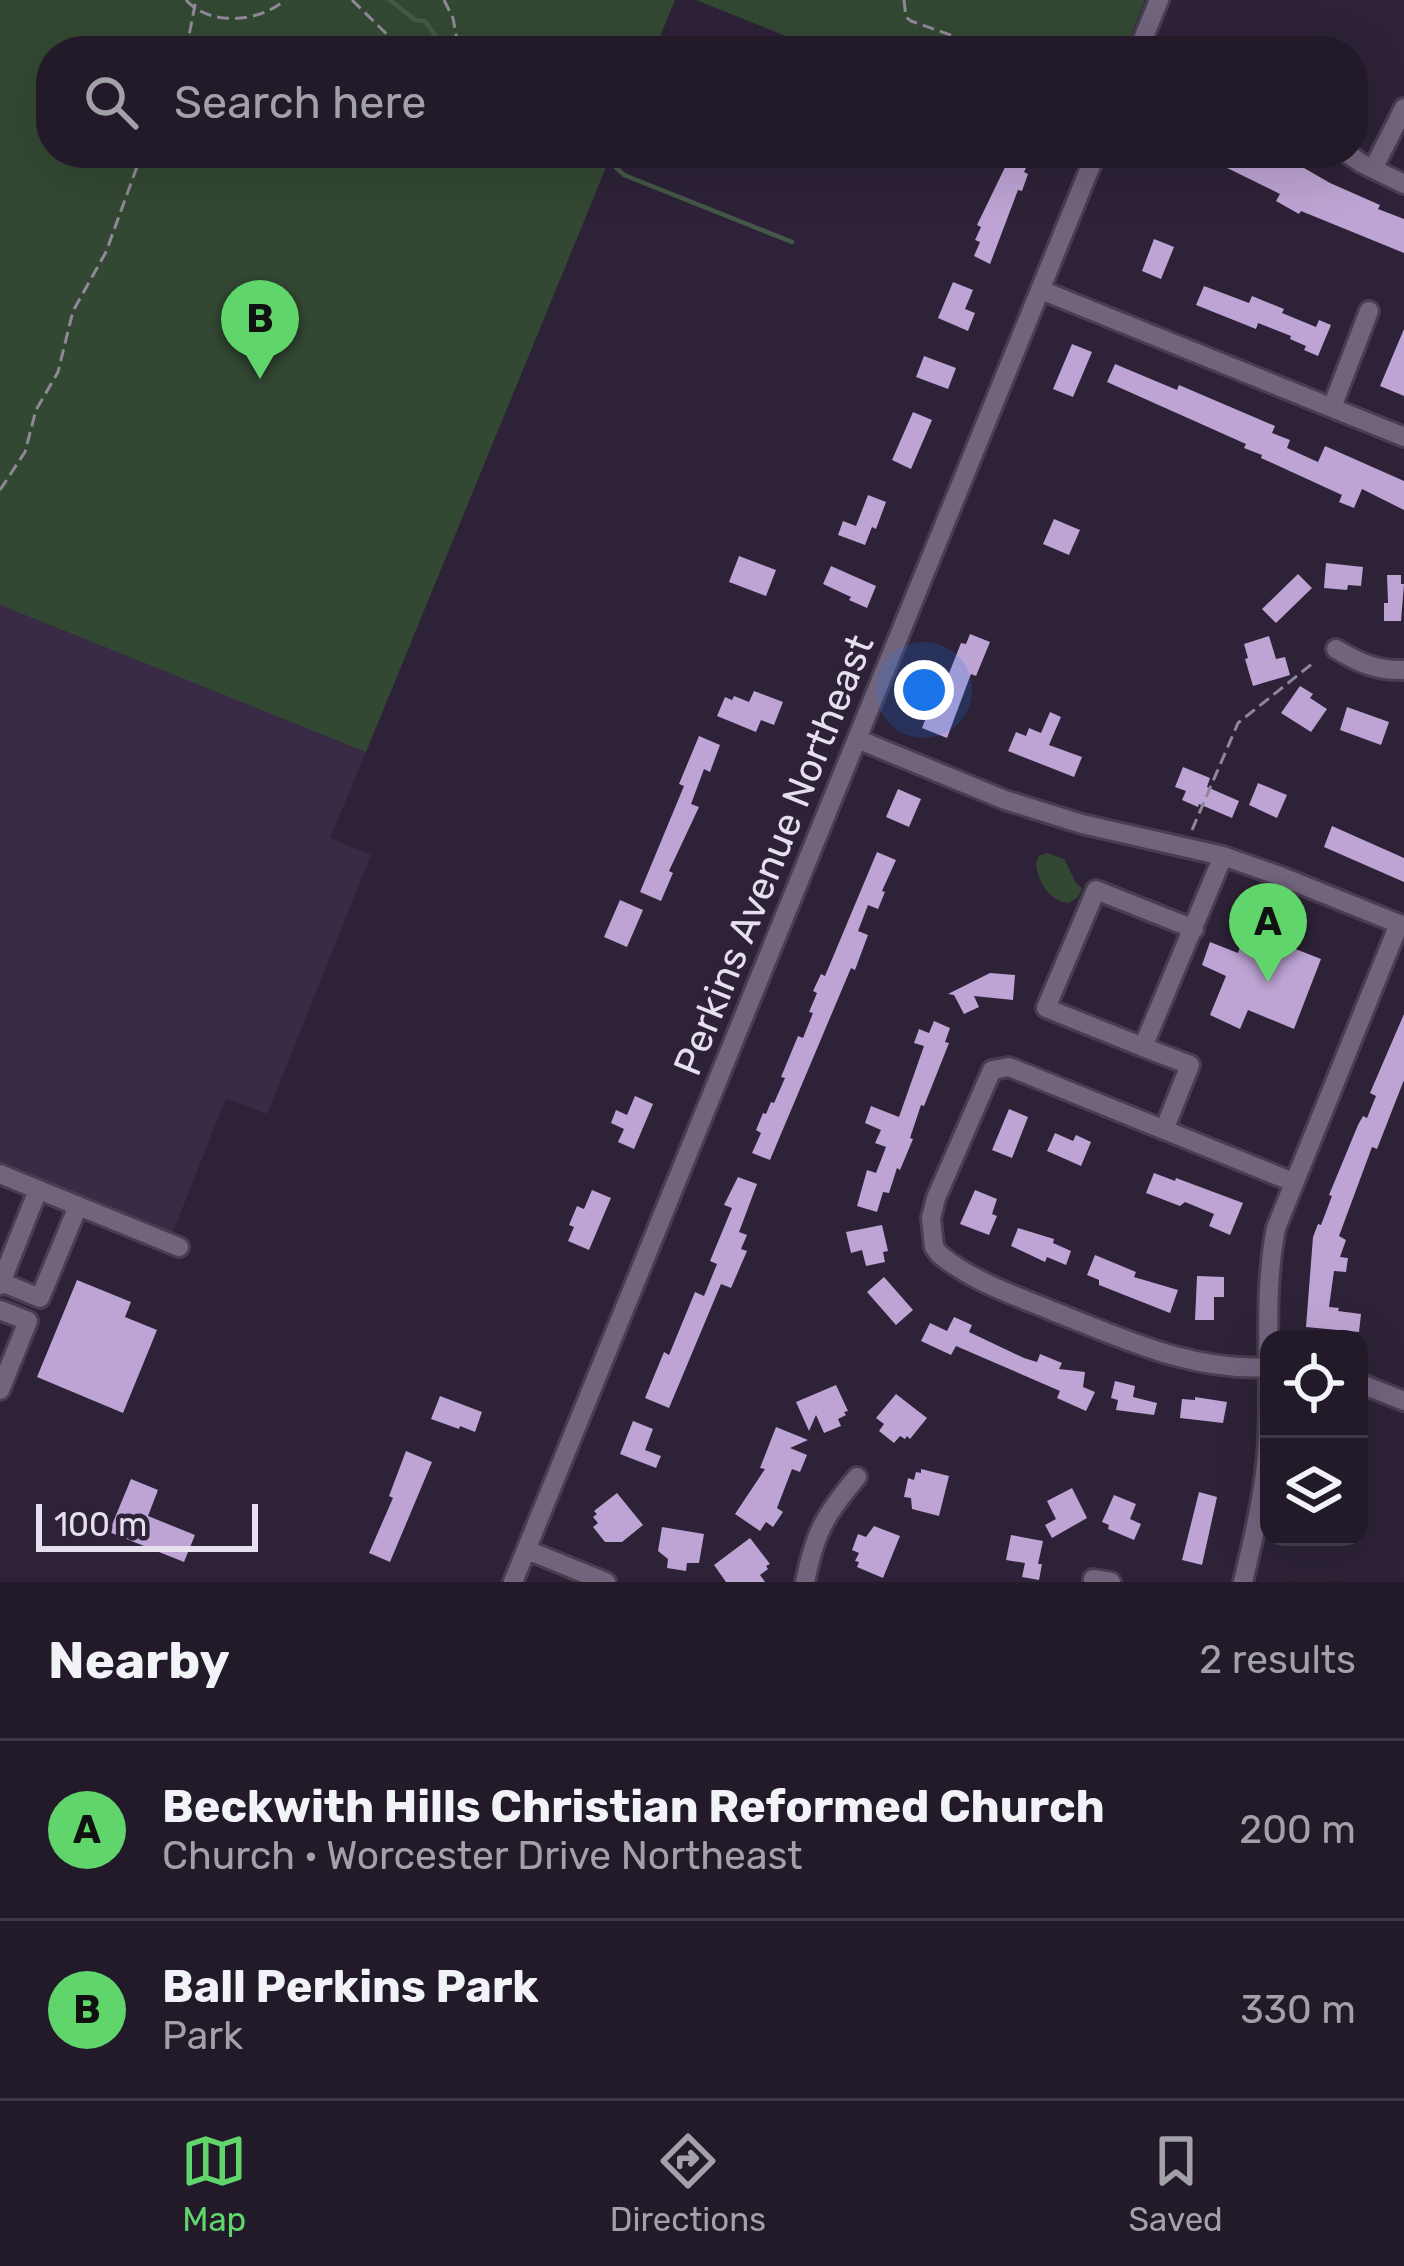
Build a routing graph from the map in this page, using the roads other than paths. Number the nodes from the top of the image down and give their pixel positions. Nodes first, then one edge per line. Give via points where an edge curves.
1 (1159, 0) edge
2 (1146, 36) edge
3 (1404, 108) edge
4 (1368, 166) edge
5 (1090, 168) edge
6 (1373, 169) junction
7 (1404, 184) edge
8 (1041, 290) junction
9 (1370, 311) dead end
10 (1332, 407) junction
11 (1404, 437) edge
12 (1336, 649) dead end
13 (1404, 670) edge
14 (857, 739) junction
15 (1223, 856) junction
16 (1401, 925) edge
17 (1194, 929) junction
18 (1143, 1047) junction
19 (1164, 1130) junction
20 (0, 1174) edge
21 (1293, 1182) junction
22 (38, 1190) junction
23 (77, 1206) junction
24 (179, 1247) dead end
25 (0, 1283) edge
26 (0, 1310) edge
27 (1270, 1330) edge
28 (1260, 1367) edge
29 (1368, 1387) edge
30 (0, 1390) edge
31 (1404, 1401) edge
32 (1267, 1438) edge
33 (857, 1478) dead end
34 (527, 1550) junction
35 (514, 1582) edge
36 (606, 1582) edge
37 (805, 1582) edge
38 (1243, 1582) edge

1 - 2 street
3 - 6 street
4 - 6 street
5 - 8 street, Perkins Avenue Northeast
6 - 7 street
8 - 10 street
8 - 14 street, Perkins Avenue Northeast
9 - 10 street
10 - 11 street
12 - 13 street via 1382,671
14 - 15 street via 1005,800
14 - 34 street, Perkins Avenue Northeast
15 - 16 street
15 - 17 street
16 - 21 street
17 - 18 street
17 - 18 street via 1096,890 1046,1008
18 - 19 street via 1190,1065
19 - 21 street
19 - 28 street via 1009,1067 992,1070 936,1198 934,1247 988,1285 1133,1343 1197,1362
20 - 22 street
21 - 27 street via 1271,1256
22 - 23 street
22 - 25 street
23 - 24 street
23 - 25 street via 40,1298
26 - 30 street via 28,1321
29 - 31 street
32 - 38 street
33 - 37 street via 824,1519
34 - 35 street, Perkins Avenue Northeast
34 - 36 street

